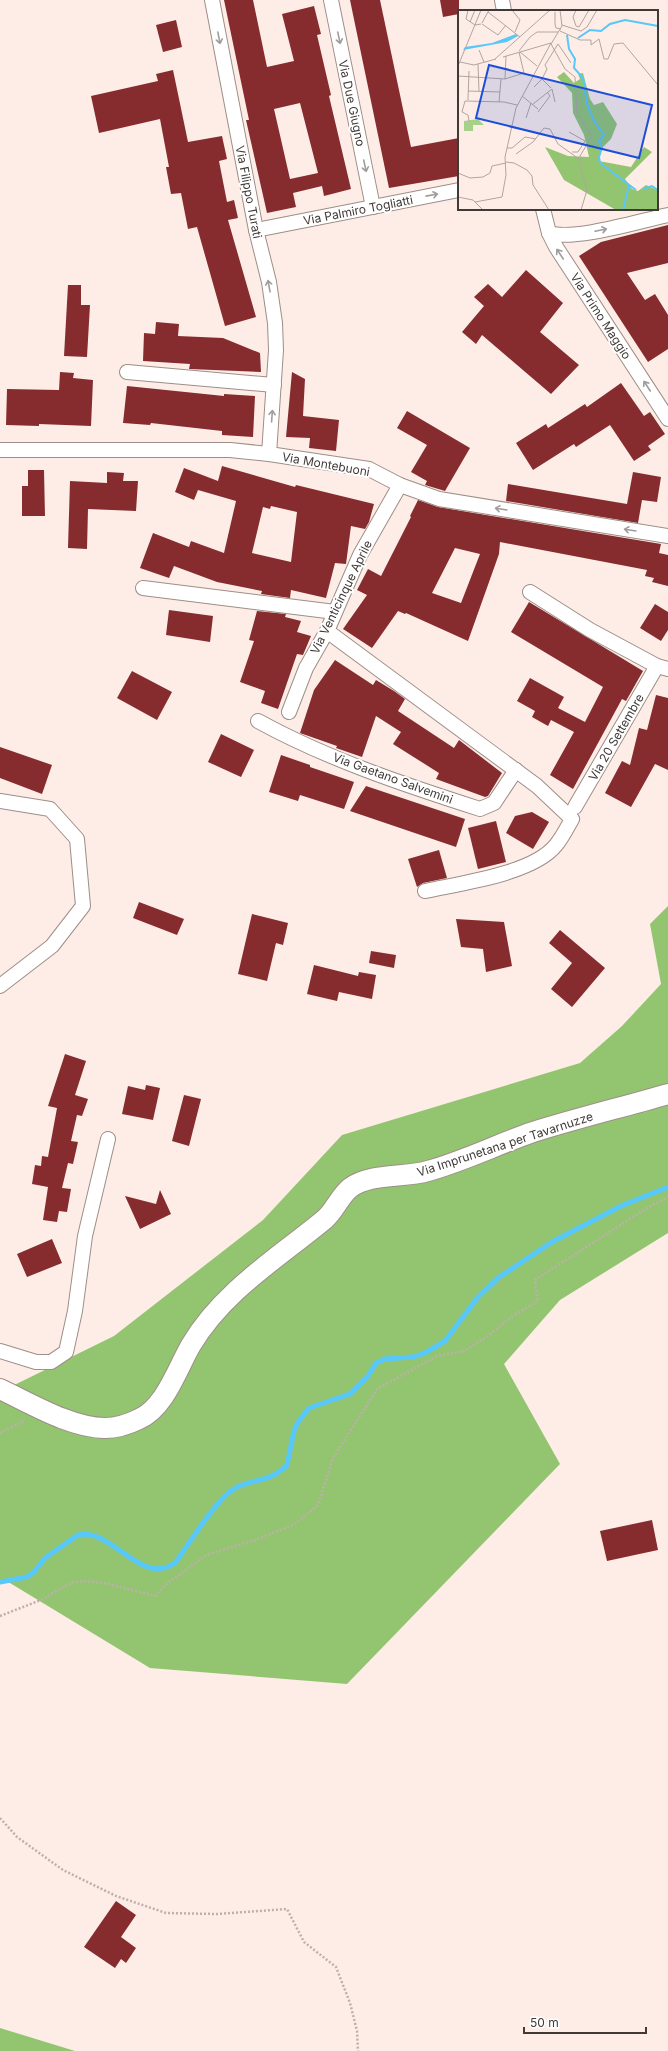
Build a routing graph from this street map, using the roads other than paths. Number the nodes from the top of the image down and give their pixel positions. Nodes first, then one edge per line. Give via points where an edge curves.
1 (212, 0) edge
2 (331, 0) edge
3 (502, 0) edge
4 (504, 10) edge
5 (458, 190) edge
6 (373, 207) junction
7 (543, 210) edge
8 (668, 215) edge
9 (256, 230) junction
10 (549, 233) junction
11 (127, 372) dead end
12 (274, 385) junction
13 (668, 419) edge
14 (0, 450) edge
15 (269, 454) junction
16 (400, 485) junction
17 (668, 536) edge
18 (143, 588) dead end
19 (530, 592) dead end
20 (335, 612) junction
21 (327, 631) junction
22 (665, 668) edge
23 (289, 712) dead end
24 (258, 721) dead end
25 (516, 770) junction
26 (0, 802) edge
27 (575, 807) dead end
28 (425, 892) dead end
29 (0, 986) edge
30 (668, 1094) edge
31 (108, 1139) dead end
32 (0, 1351) edge
33 (0, 1389) edge

1 -> 9 street, Via Filippo Turati
2 -> 6 street, Via Due Giugno
3 - 4 street
6 -> 5 street, Via Palmiro Togliatti
6 - 9 street, Via Palmiro Togliatti
7 - 10 street, Via Primo Maggio
10 -> 8 street via 557,236 580,234
12 -> 9 street, Via Filippo Turati via 275,323 269,282
13 -> 10 street, Via Primo Maggio
11 - 12 street
15 -> 12 street, Via Filippo Turati
14 - 15 street, Via Montebuoni via 230,450
15 - 16 street, Via Montebuoni via 369,469
17 -> 16 street, Via Montebuoni via 439,499
16 - 20 street, Via Venticinque Aprile via 360,555
18 - 20 street
19 - 22 street, Via 20 Settembre via 590,630
20 - 21 street, Via Venticinque Aprile
21 - 23 street, Via Venticinque Aprile via 306,668
21 - 25 street
22 - 27 street, Via 20 Settembre
24 - 25 street, Via Gaetano Salvemini via 291,740 480,809 494,803
25 - 28 street via 572,819 556,846 534,864
26 - 29 street via 50,809 77,839 83,906 52,946
30 - 33 main road, Via Imprunetana per Tavarnuzze via 533,1132 429,1171 368,1180 348,1189 327,1217 253,1275 215,1313 192,1344 159,1403 142,1418 105,1428 79,1424
31 - 32 street via 85,1236 75,1310 66,1352 51,1362 36,1362

